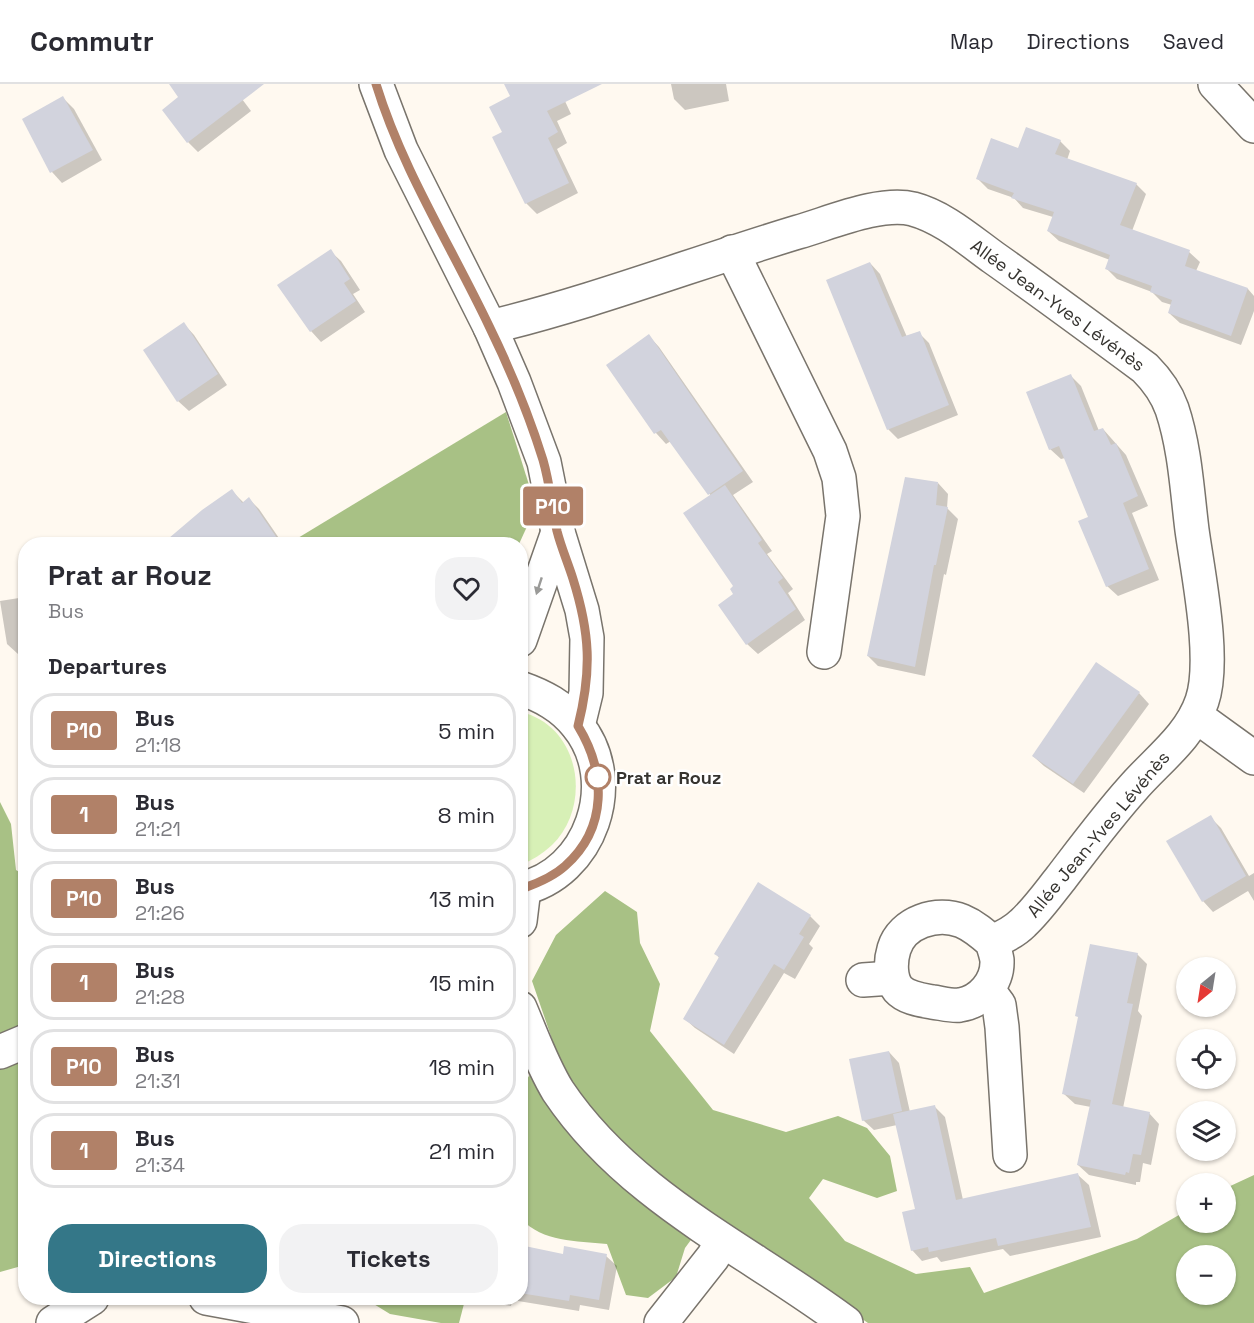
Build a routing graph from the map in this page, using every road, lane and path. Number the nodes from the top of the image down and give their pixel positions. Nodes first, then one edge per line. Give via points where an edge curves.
1 (376, 84) edge
2 (1220, 86) edge
3 (1254, 126) edge
4 (732, 252) junction
5 (490, 327) junction
6 (558, 532) junction
7 (528, 617) edge
8 (824, 652) dead end
9 (528, 691) edge
10 (1196, 716) junction
11 (578, 726) junction
12 (1254, 758) edge
13 (528, 887) edge
14 (992, 942) junction
15 (988, 990) junction
16 (528, 1027) edge
17 (18, 1044) edge
18 (0, 1052) edge
19 (1010, 1155) dead end
20 (722, 1241) junction
21 (81, 1305) edge
22 (244, 1305) edge
23 (53, 1323) edge
24 (342, 1323) edge
25 (661, 1323) edge
26 (846, 1323) edge

1 - 5 street via 401,150
2 - 3 street
4 - 5 street, Allée Jean-Yves Lévénès via 562,308
4 - 8 street via 830,451 839,478 843,516
4 - 10 street, Allée Jean-Yves Lévénès via 864,213 911,209 933,216 963,236 1145,368 1161,384 1180,439 1208,663 1206,690
5 - 6 street via 544,462
6 -> 7 street
6 - 11 street via 587,638 586,693
9 - 11 street via 561,708
10 - 12 street
10 - 14 street, Allée Jean-Yves Lévénès via 1024,922
11 - 13 street via 596,761 598,807 580,849 565,866
14 - 15 street via 997,961
14 - 15 street via 961,921 938,917 918,922 903,933 878,979 917,1000 958,1005 974,1001
15 - 19 street via 999,1005 1002,1027
16 - 20 street via 558,1090 610,1154
17 - 18 street
20 - 25 street
20 - 26 street
21 - 23 street
22 - 24 street

